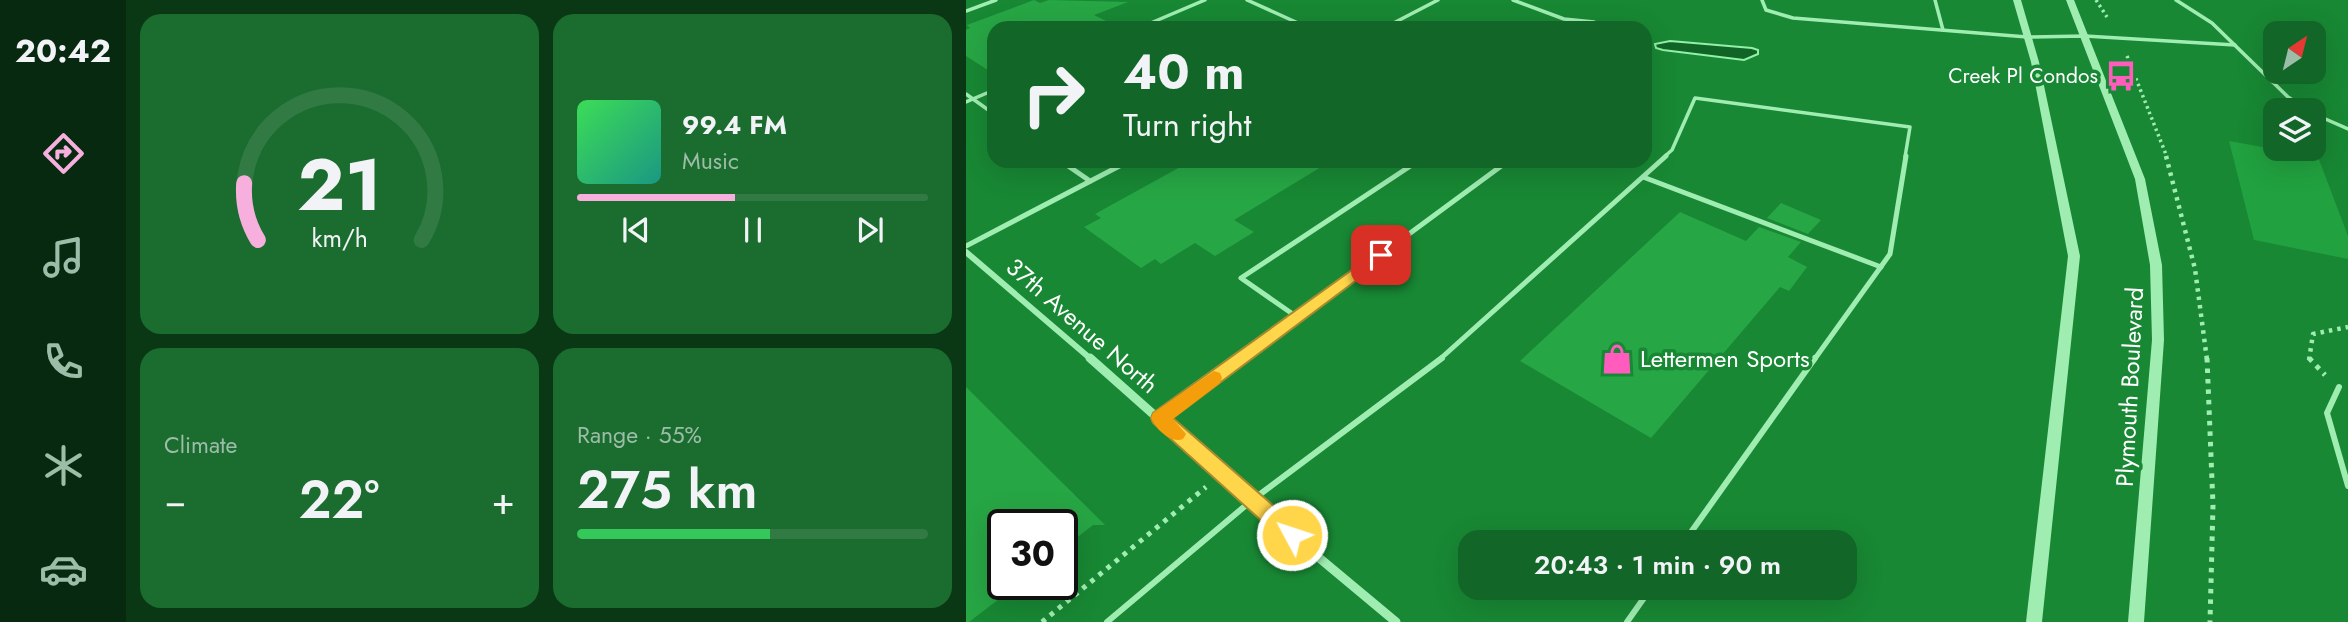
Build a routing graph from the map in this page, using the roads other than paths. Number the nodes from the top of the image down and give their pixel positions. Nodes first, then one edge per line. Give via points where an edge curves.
1 (996, 0) edge
2 (1205, 0) edge
3 (1247, 0) edge
4 (1438, 0) edge
5 (1513, 0) edge
6 (1762, 0) edge
7 (1935, 0) edge
8 (2017, 0) edge
9 (2070, 0) edge
10 (2176, 0) edge
11 (966, 11) edge
12 (1156, 21) edge
13 (1294, 21) edge
14 (1398, 21) edge
15 (1584, 21) edge
16 (1943, 30) junction
17 (2085, 36) junction
18 (2027, 37) junction
19 (2235, 46) junction
20 (987, 93) edge
21 (966, 94) edge
22 (2290, 98) edge
23 (973, 99) junction
24 (966, 102) edge
25 (987, 109) edge
26 (2326, 119) edge
27 (2348, 129) edge
28 (1071, 168) edge
29 (1115, 168) edge
30 (1407, 168) edge
31 (1498, 168) edge
32 (1643, 177) junction
33 (1090, 181) junction
34 (966, 246) edge
35 (966, 252) edge
36 (1881, 267) junction
37 (1297, 317) junction
38 (2339, 387) road end
39 (1160, 418) junction
40 (2348, 486) edge
41 (1251, 501) junction
42 (1693, 530) edge
43 (1643, 600) edge
44 (1394, 621) edge
45 (1107, 622) edge
46 (1627, 622) edge
47 (2034, 622) edge
48 (2136, 622) edge

1 - 11 lane
2 - 12 lane
3 - 13 lane
4 - 14 lane
5 - 15 lane via 1564,19
6 - 16 lane via 1766,10 1793,18
7 - 16 lane
8 - 18 street
9 - 17 street, Plymouth Boulevard
10 - 19 lane via 2212,23
16 - 18 lane
17 - 18 lane
17 - 19 lane
17 - 48 street, Plymouth Boulevard via 2140,179 2156,265 2158,340
18 - 47 street via 2074,256
19 - 22 lane
20 - 23 lane
21 - 23 lane
23 - 24 lane
23 - 25 lane
26 - 27 lane
28 - 33 lane
29 - 33 lane
30 - 37 lane via 1241,278
31 - 37 lane
32 - 36 lane
32 - 36 lane via 1672,150 1695,98 1910,127 1890,254
32 - 41 lane via 1450,352
33 - 34 lane
35 - 39 street, 37th Avenue North
36 - 42 lane
37 - 39 lane
38 - 40 lane via 2328,413
39 - 41 street, 37th Avenue North
41 - 44 street, 37th Avenue North
41 - 45 lane
43 - 46 lane

